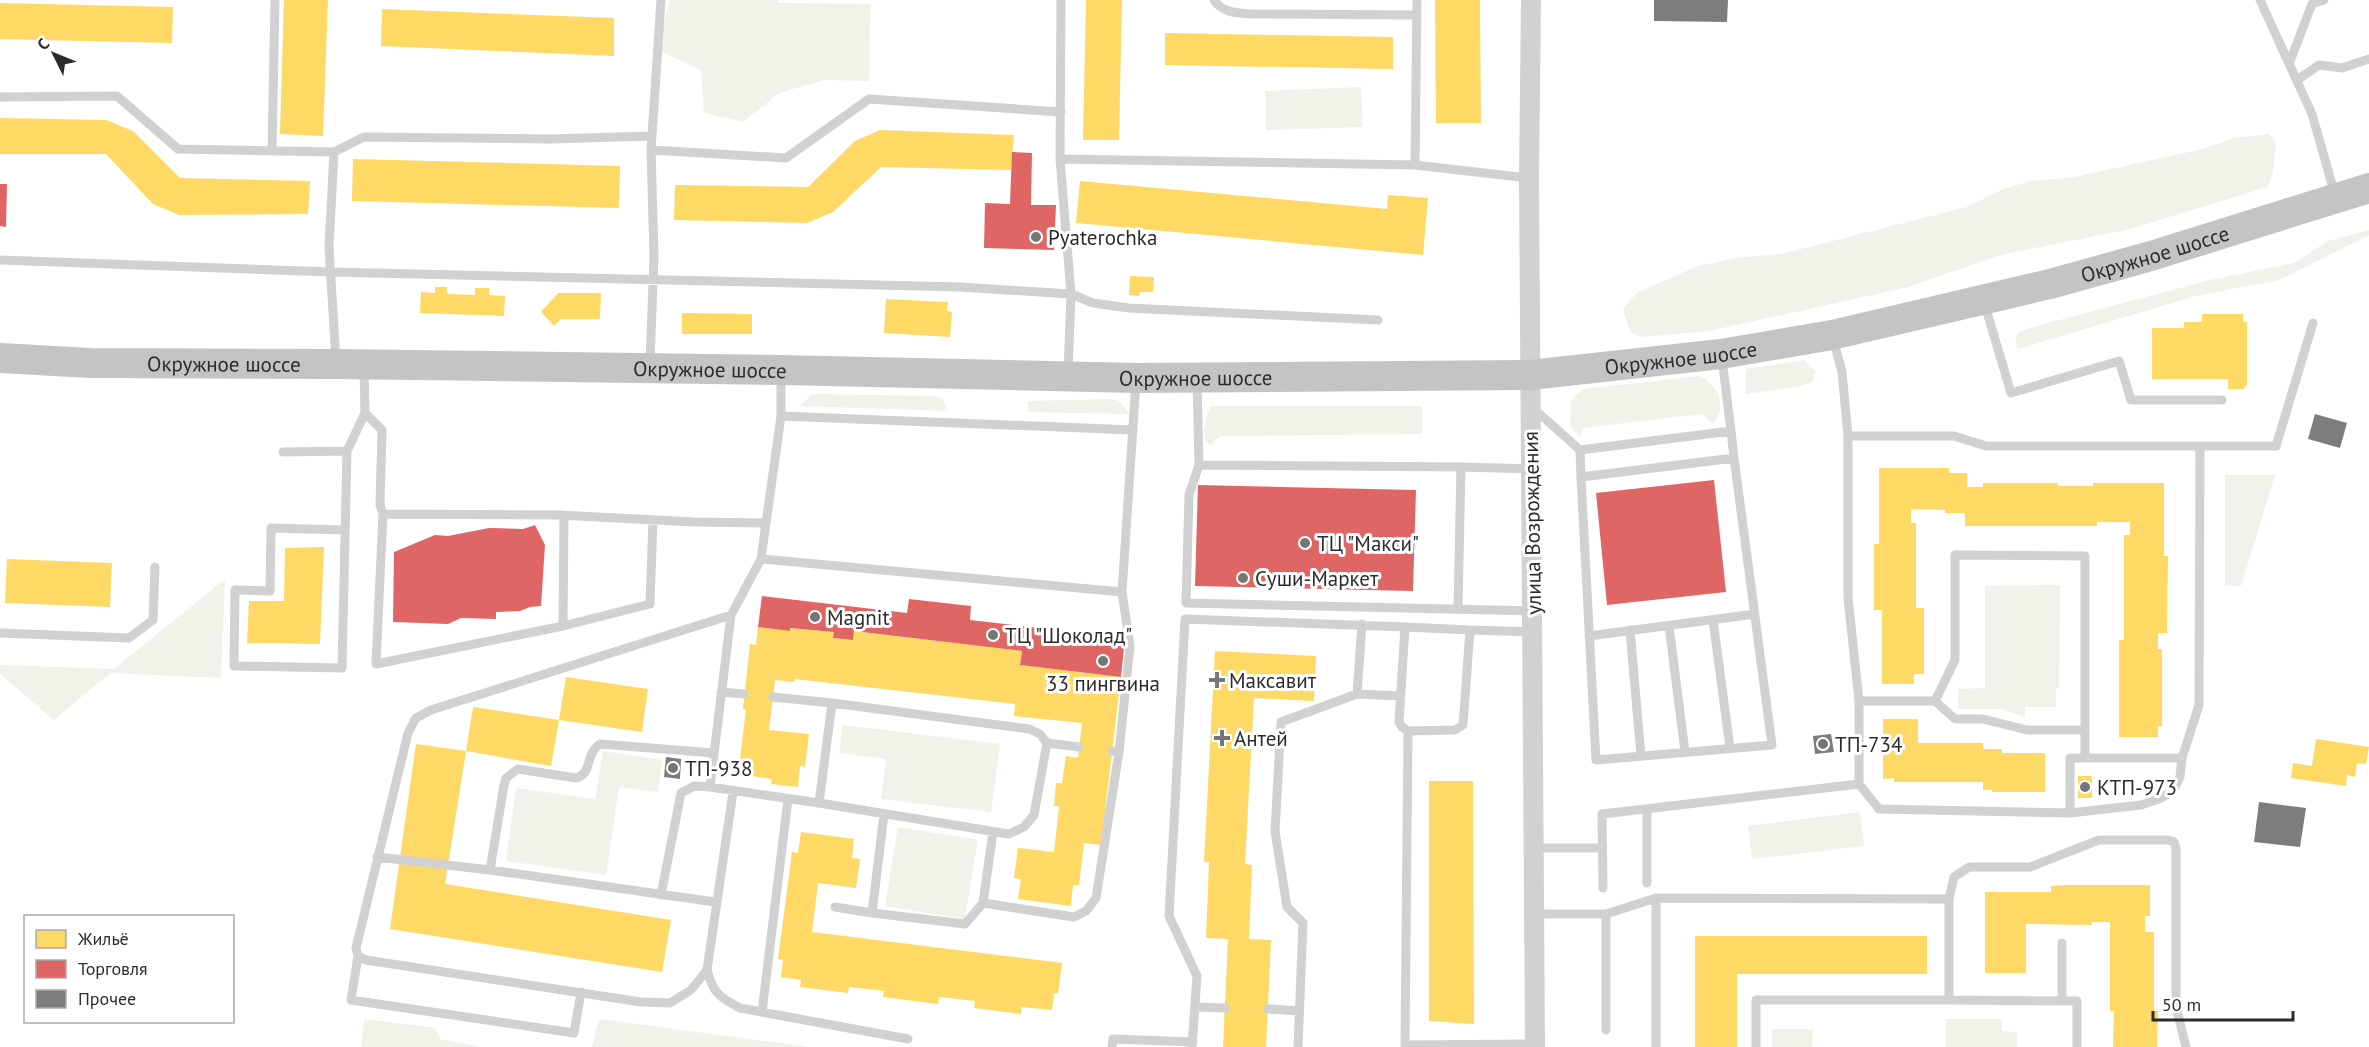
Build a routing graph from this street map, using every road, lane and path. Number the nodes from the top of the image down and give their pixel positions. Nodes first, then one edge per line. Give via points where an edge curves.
1 (275, 0) edge
2 (661, 0) edge
3 (1061, 0) edge
4 (1214, 0) edge
5 (1417, 0) edge
6 (1531, 0) edge
7 (2260, 0) edge
8 (2324, 0) edge
9 (2311, 2) edge
10 (1417, 15) junction
11 (2369, 59) edge
12 (2289, 64) junction
13 (2297, 80) junction
14 (0, 97) edge
15 (1061, 112) junction
16 (652, 135) junction
17 (272, 150) junction
18 (651, 150) junction
19 (334, 152) junction
20 (1060, 159) junction
21 (1415, 165) junction
22 (1529, 178) junction
23 (2369, 188) edge
24 (2336, 197) junction
25 (0, 260) edge
26 (331, 272) junction
27 (653, 279) junction
28 (1071, 294) junction
29 (1983, 300) junction
30 (1378, 320) dead end
31 (2313, 323) dead end
32 (1832, 335) junction
33 (1721, 354) junction
34 (0, 358) edge
35 (350, 364) junction
36 (650, 369) junction
37 (781, 370) junction
38 (1530, 375) junction
39 (1068, 376) junction
40 (1136, 378) junction
41 (1197, 378) junction
42 (2222, 400) dead end
43 (1531, 406) junction
44 (365, 413) junction
45 (781, 416) junction
46 (1132, 430) junction
47 (1731, 431) junction
48 (1848, 436) junction
49 (2200, 447) junction
50 (1580, 450) junction
51 (283, 452) dead end
52 (347, 452) junction
53 (1734, 458) junction
54 (1199, 465) junction
55 (1461, 467) junction
56 (1532, 469) junction
57 (1581, 477) junction
58 (383, 514) junction
59 (564, 515) junction
60 (653, 520) junction
61 (766, 523) junction
62 (345, 530) junction
63 (761, 559) junction
64 (155, 567) dead end
65 (1122, 592) junction
66 (1458, 609) junction
67 (1533, 611) junction
68 (1755, 614) junction
69 (731, 615) junction
70 (1713, 620) junction
71 (1362, 624) junction
72 (563, 626) junction
73 (1669, 626) junction
74 (1405, 627) junction
75 (1470, 630) junction
76 (1630, 630) junction
77 (1533, 632) junction
78 (0, 633) edge
79 (1589, 636) junction
80 (721, 692) junction
81 (744, 694) dead end
82 (1357, 694) junction
83 (1400, 696) junction
84 (773, 697) dead end
85 (1859, 701) junction
86 (1935, 701) junction
87 (832, 704) junction
88 (2085, 730) junction
89 (1408, 731) junction
90 (1047, 743) junction
91 (1079, 747) dead end
92 (1730, 748) junction
93 (1685, 752) junction
94 (714, 753) junction
95 (1641, 756) junction
96 (2085, 758) junction
97 (2182, 758) junction
98 (1859, 784) junction
99 (710, 787) junction
100 (733, 792) junction
101 (788, 799) junction
102 (819, 802) junction
103 (1647, 809) junction
104 (2070, 813) junction
105 (884, 814) junction
106 (993, 832) junction
107 (1534, 848) junction
108 (1603, 848) junction
109 (377, 857) junction
110 (490, 870) junction
111 (1647, 883) dead end
112 (1603, 888) dead end
113 (662, 894) junction
114 (1656, 898) junction
115 (1949, 899) junction
116 (715, 902) junction
117 (984, 903) junction
118 (835, 907) dead end
119 (872, 913) junction
120 (1534, 914) junction
121 (1606, 914) junction
122 (2062, 943) dead end
123 (358, 956) junction
124 (706, 970) junction
125 (580, 992) junction
126 (1949, 1000) junction
127 (2062, 1000) junction
128 (1195, 1007) junction
129 (1225, 1008) dead end
130 (1268, 1009) dead end
131 (1299, 1011) junction
132 (762, 1012) junction
133 (1606, 1030) dead end
134 (908, 1039) dead end
135 (1192, 1045) edge
136 (1535, 1046) edge
137 (1112, 1047) edge
138 (1298, 1047) edge
139 (1656, 1047) edge
140 (1756, 1047) edge
141 (2077, 1047) edge
142 (2186, 1047) edge

1 - 17 lane
2 - 16 lane
3 - 15 lane
4 - 10 lane via 1230,12 1252,14
5 - 10 lane
6 - 22 street, улица Возрождения
7 - 12 lane
8 - 9 lane
9 - 12 lane
10 - 21 lane
11 - 13 lane via 2342,68 2319,65
12 - 13 lane
13 - 24 lane via 2312,114
14 - 17 lane via 117,96 178,149
15 - 18 lane via 869,99 786,158
15 - 20 lane
16 - 18 lane
16 - 19 lane via 551,139 364,137
17 - 19 lane
18 - 27 lane
19 - 26 lane
20 - 21 lane
20 - 28 lane
21 - 22 lane
22 - 38 street, улица Возрождения
23 - 24 main road, Окружное шоссе
24 - 29 main road, Окружное шоссе via 2151,256
25 - 26 lane
26 - 27 lane
26 - 35 lane
27 - 28 lane via 960,287
27 - 36 lane
28 - 30 lane via 1093,303 1129,308
28 - 39 lane
29 - 32 main road, Окружное шоссе
29 - 42 lane via 2011,393 2119,361 2131,400
31 - 49 lane via 2276,446
32 - 33 main road, Окружное шоссе
32 - 48 lane via 1842,372
33 - 38 main road, Окружное шоссе
33 - 47 lane
34 - 35 main road, Окружное шоссе via 90,363
35 - 36 main road, Окружное шоссе
35 - 44 lane
36 - 37 main road, Окружное шоссе
37 - 39 main road, Окружное шоссе
37 - 45 lane
38 - 41 main road, Окружное шоссе
38 - 43 street, улица Возрождения
39 - 40 main road, Окружное шоссе
40 - 41 main road, Окружное шоссе
40 - 46 lane
41 - 54 lane
43 - 50 lane
43 - 56 street, улица Возрождения
44 - 52 lane
44 - 58 lane via 382,430
45 - 46 lane
45 - 61 lane
46 - 65 lane
47 - 50 lane
47 - 53 lane
48 - 49 lane via 1954,436 1986,446
48 - 85 lane via 1848,598
49 - 97 lane via 2199,705
50 - 57 lane
51 - 52 lane
52 - 62 lane
53 - 57 lane
53 - 68 lane
54 - 55 lane
54 - 66 lane via 1189,495 1186,603
55 - 56 lane
55 - 66 lane
56 - 67 street, улица Возрождения
57 - 79 lane
58 - 59 lane
58 - 72 lane via 376,664
59 - 60 lane
59 - 72 lane
60 - 61 lane
60 - 72 lane via 650,604
61 - 63 lane
62 - 62 lane via 342,668 234,666 236,590 270,591 272,528
63 - 65 lane
63 - 69 lane
64 - 78 lane via 153,620 129,638
65 - 117 lane via 1130,646 1096,898 1086,911 1074,917
66 - 67 lane
67 - 77 street, улица Возрождения
68 - 70 lane
68 - 92 lane via 1772,745
69 - 80 lane
69 - 109 lane via 416,718 408,733
70 - 73 lane
70 - 92 lane
71 - 74 lane
71 - 82 lane
71 - 128 lane via 1185,619 1170,916 1197,976
73 - 76 lane
73 - 93 lane
74 - 75 lane
74 - 83 lane
75 - 77 lane
75 - 89 lane via 1463,725 1455,730
76 - 79 lane
76 - 95 lane
77 - 107 street, улица Возрождения
79 - 95 lane via 1596,760
80 - 81 lane
80 - 94 lane
82 - 83 lane
82 - 131 lane via 1281,722 1275,831 1287,907 1303,923
83 - 89 lane via 1399,722
84 - 87 lane
85 - 86 lane
85 - 98 lane
86 - 88 lane via 1955,719 1983,719 2027,730
86 - 88 lane via 1955,660 1955,555 2085,556
87 - 90 lane via 1029,729
87 - 102 lane
88 - 96 lane
89 - 136 lane via 1405,1045
90 - 91 lane
90 - 106 lane via 1034,815 1024,827 1009,834
92 - 93 lane
93 - 95 lane
94 - 99 lane
94 - 110 lane via 600,744 590,754 582,777 518,769 511,772 504,785
96 - 97 lane
96 - 104 lane via 2070,758
97 - 104 lane via 2180,777 2173,791 2159,799 2141,805
98 - 103 lane
98 - 104 lane via 1879,809
99 - 100 lane
99 - 113 lane via 694,786 681,793
100 - 101 lane
100 - 116 lane
101 - 102 lane
101 - 132 lane
102 - 105 lane
103 - 108 lane via 1602,814
103 - 111 lane
105 - 106 lane
105 - 119 lane
106 - 117 lane
107 - 108 lane
107 - 120 street, улица Возрождения
108 - 112 lane
109 - 110 lane
109 - 123 lane via 356,948
110 - 113 lane
113 - 116 lane
114 - 115 lane
114 - 121 lane
114 - 139 lane
115 - 126 lane
115 - 142 lane via 1954,877 1969,867 2030,867 2099,840 2174,842 2176,1006
116 - 124 lane
117 - 119 lane via 965,924
118 - 119 lane
120 - 121 lane
120 - 136 street, улица Возрождения
121 - 133 lane
122 - 127 lane
123 - 125 lane
123 - 125 lane via 351,1000 574,1033
124 - 125 lane via 692,990 670,1003
124 - 132 lane via 720,998 740,1008
126 - 127 lane
126 - 140 lane via 1756,1000
127 - 141 lane via 2077,1001
128 - 129 lane
128 - 135 lane
130 - 131 lane
131 - 138 lane
132 - 134 lane
135 - 137 lane via 1113,1039

